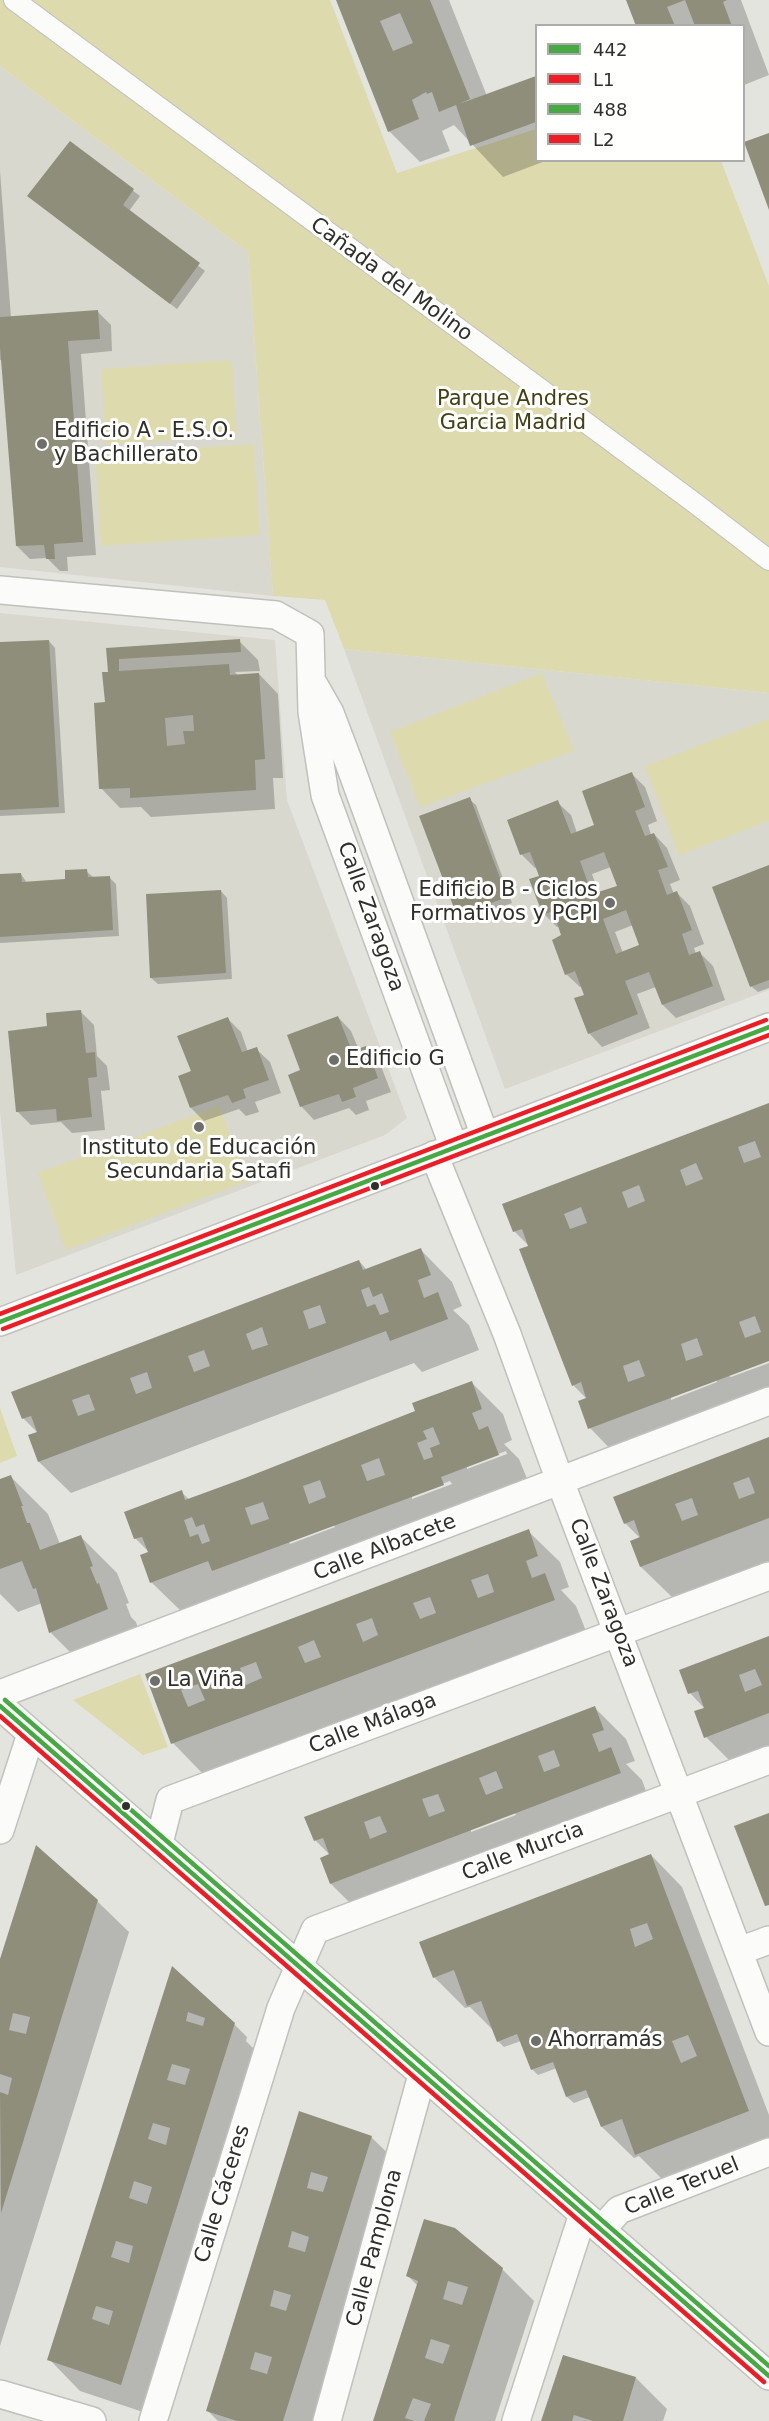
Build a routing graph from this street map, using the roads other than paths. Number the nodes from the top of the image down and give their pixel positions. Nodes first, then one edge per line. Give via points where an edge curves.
1 (14, 0) edge
2 (769, 560) edge
3 (0, 590) edge
4 (312, 681) junction
5 (769, 1027) edge
6 (485, 1136) junction
7 (444, 1151) junction
8 (0, 1322) edge
9 (769, 1401) edge
10 (560, 1481) junction
11 (769, 1576) edge
12 (617, 1632) junction
13 (0, 1694) edge
14 (0, 1706) edge
15 (31, 1734) junction
16 (769, 1760) edge
17 (679, 1793) junction
18 (0, 1830) edge
19 (159, 1843) junction
20 (769, 1940) edge
21 (739, 1951) junction
22 (299, 1968) junction
23 (761, 1985) edge
24 (769, 2032) edge
25 (422, 2075) junction
26 (769, 2152) edge
27 (592, 2222) junction
28 (769, 2376) edge
29 (0, 2394) edge
30 (92, 2421) edge
31 (153, 2421) edge
32 (327, 2421) edge
33 (516, 2421) edge

1 - 2 street, Cañada del Molino
3 - 4 street, Calle Zaragoza via 276,615 310,634
4 - 6 street, Calle Zaragoza via 330,713
4 - 7 street, Calle Zaragoza via 312,712 326,795
5 - 6 street
6 - 7 street
7 - 8 street
7 - 10 street, Calle Zaragoza
9 - 10 street, Calle Albacete
10 - 12 street, Calle Zaragoza
10 - 13 street, Calle Albacete
11 - 12 street
12 - 17 street, Calle Zaragoza
12 - 19 street, Calle Málaga via 170,1800
14 - 15 street
15 - 18 street
15 - 19 street
16 - 17 street, Calle Murcia
17 - 21 street, Calle Zaragoza
17 - 22 street, Calle Murcia via 315,1930
19 - 22 street
20 - 21 street
21 - 23 street, Calle Zaragoza
22 - 25 street
22 - 31 street, Calle Cáceres via 281,2008
23 - 24 street, Calle Zaragoza
25 - 27 street
25 - 32 street, Calle Pamplona
26 - 27 street, Calle Teruel
27 - 28 street
27 - 33 street
29 - 30 street

